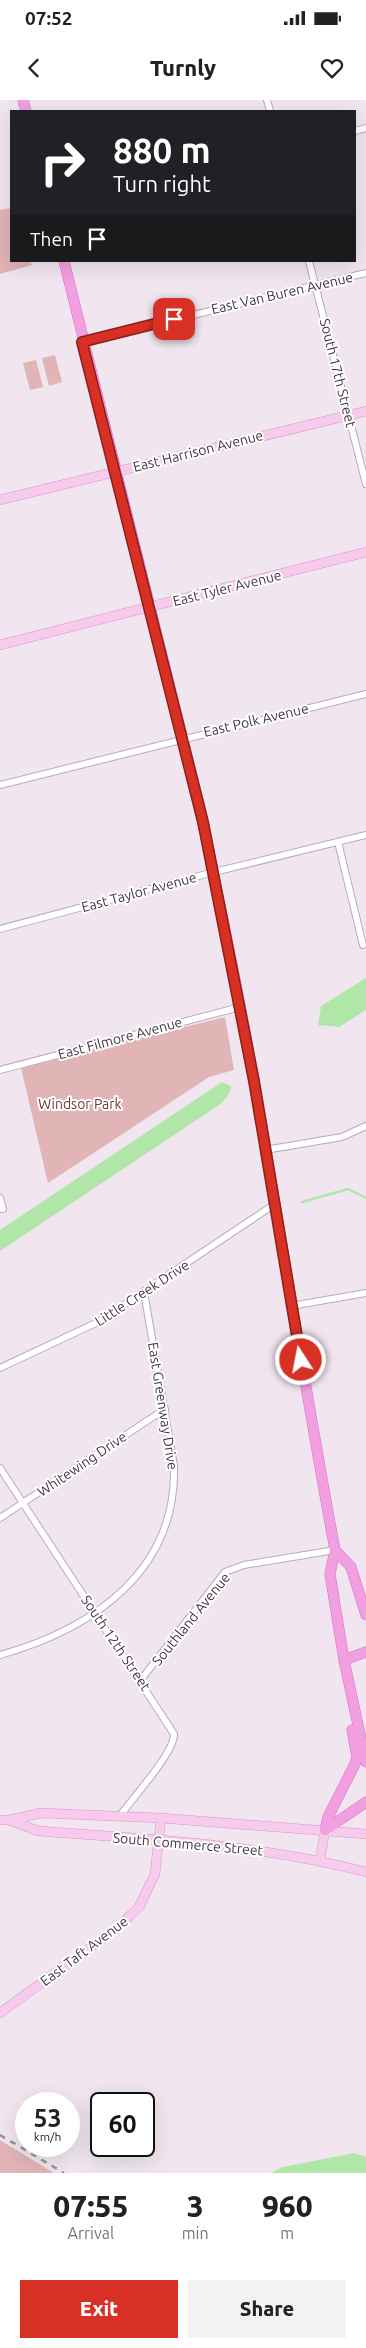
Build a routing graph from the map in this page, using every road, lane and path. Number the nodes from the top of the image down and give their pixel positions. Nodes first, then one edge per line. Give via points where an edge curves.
1 (64, 262) edge
2 (309, 262) edge
3 (366, 274) edge
4 (316, 286) junction
5 (82, 342) junction
6 (366, 411) edge
7 (349, 415) junction
8 (116, 471) junction
9 (366, 484) edge
10 (0, 500) edge
11 (366, 552) edge
12 (150, 608) junction
13 (0, 645) edge
14 (366, 694) edge
15 (183, 738) junction
16 (0, 785) edge
17 (366, 835) edge
18 (338, 842) junction
19 (214, 872) junction
20 (0, 929) edge
21 (363, 945) dead end
22 (240, 1007) junction
23 (0, 1070) edge
24 (366, 1126) edge
25 (265, 1150) junction
26 (0, 1198) edge
27 (275, 1204) junction
28 (1, 1209) edge
29 (144, 1292) junction
30 (366, 1293) edge
31 (291, 1306) junction
32 (0, 1368) edge
33 (165, 1409) junction
34 (0, 1468) edge
35 (23, 1503) junction
36 (0, 1518) edge
37 (335, 1550) junction
38 (94, 1612) junction
39 (366, 1616) edge
40 (366, 1652) edge
41 (0, 1655) edge
42 (344, 1660) junction
43 (347, 1676) junction
44 (140, 1681) junction
45 (366, 1762) edge
46 (366, 1802) edge
47 (119, 1817) junction
48 (161, 1818) junction
49 (4, 1820) edge
50 (325, 1830) junction
51 (366, 1834) edge
52 (159, 1840) junction
53 (320, 1860) junction
54 (366, 1872) edge
55 (0, 2013) edge

1 - 5 main road
2 - 4 street, South 17th Street
3 - 4 street, East Van Buren Avenue
4 - 5 street, East Van Buren Avenue
4 - 7 street, South 17th Street
5 - 8 main road
6 - 7 main road, East Harrison Avenue
7 - 8 main road, East Harrison Avenue
7 - 9 street, South 17th Street
8 - 10 main road, East Harrison Avenue
8 - 12 main road
11 - 12 main road, East Tyler Avenue
12 - 13 main road, East Tyler Avenue
12 - 15 main road
14 - 15 street, East Polk Avenue
15 - 16 street, East Polk Avenue
15 - 19 main road
17 - 18 street, East Taylor Avenue
18 - 19 street, East Taylor Avenue
18 - 21 street
19 - 20 street, East Taylor Avenue
19 - 22 main road
22 - 23 street, East Filmore Avenue
22 - 25 main road
24 - 25 street via 342,1137
25 - 27 main road
26 - 28 street
27 - 29 street, Little Creek Drive
27 - 31 main road
29 - 32 street, Little Creek Drive via 83,1330
29 - 33 street, East Greenway Drive
30 - 31 street
31 - 37 main road
33 - 35 street, Whitewing Drive
33 - 38 street, East Greenway Drive via 174,1466 174,1491 166,1528 141,1572
34 - 35 street, South 12th Street
35 - 36 street, Whitewing Drive
35 - 38 street, South 12th Street
37 - 39 main road via 351,1567
37 - 42 main road via 330,1574
37 - 44 street, Southland Avenue via 244,1565 226,1572
38 - 41 street, East Greenway Drive via 66,1630
38 - 44 street, South 12th Street
40 - 42 main road
42 - 43 main road
43 - 45 main road
43 - 50 main road via 348,1705 357,1757
44 - 47 street, South 12th Street via 172,1728 174,1740 168,1753
46 - 50 main road
47 - 48 main road, South Commerce Street
47 - 49 main road, South Commerce Street via 41,1813
48 - 50 main road, South Commerce Street
48 - 52 main road, East Taft Avenue
49 - 52 main road, South Commerce Street via 38,1831
50 - 51 main road, South Commerce Street
50 - 53 main road
52 - 53 main road, South Commerce Street via 254,1849
52 - 55 main road, East Taft Avenue via 155,1874 149,1890 132,1915
53 - 54 main road, South Commerce Street

